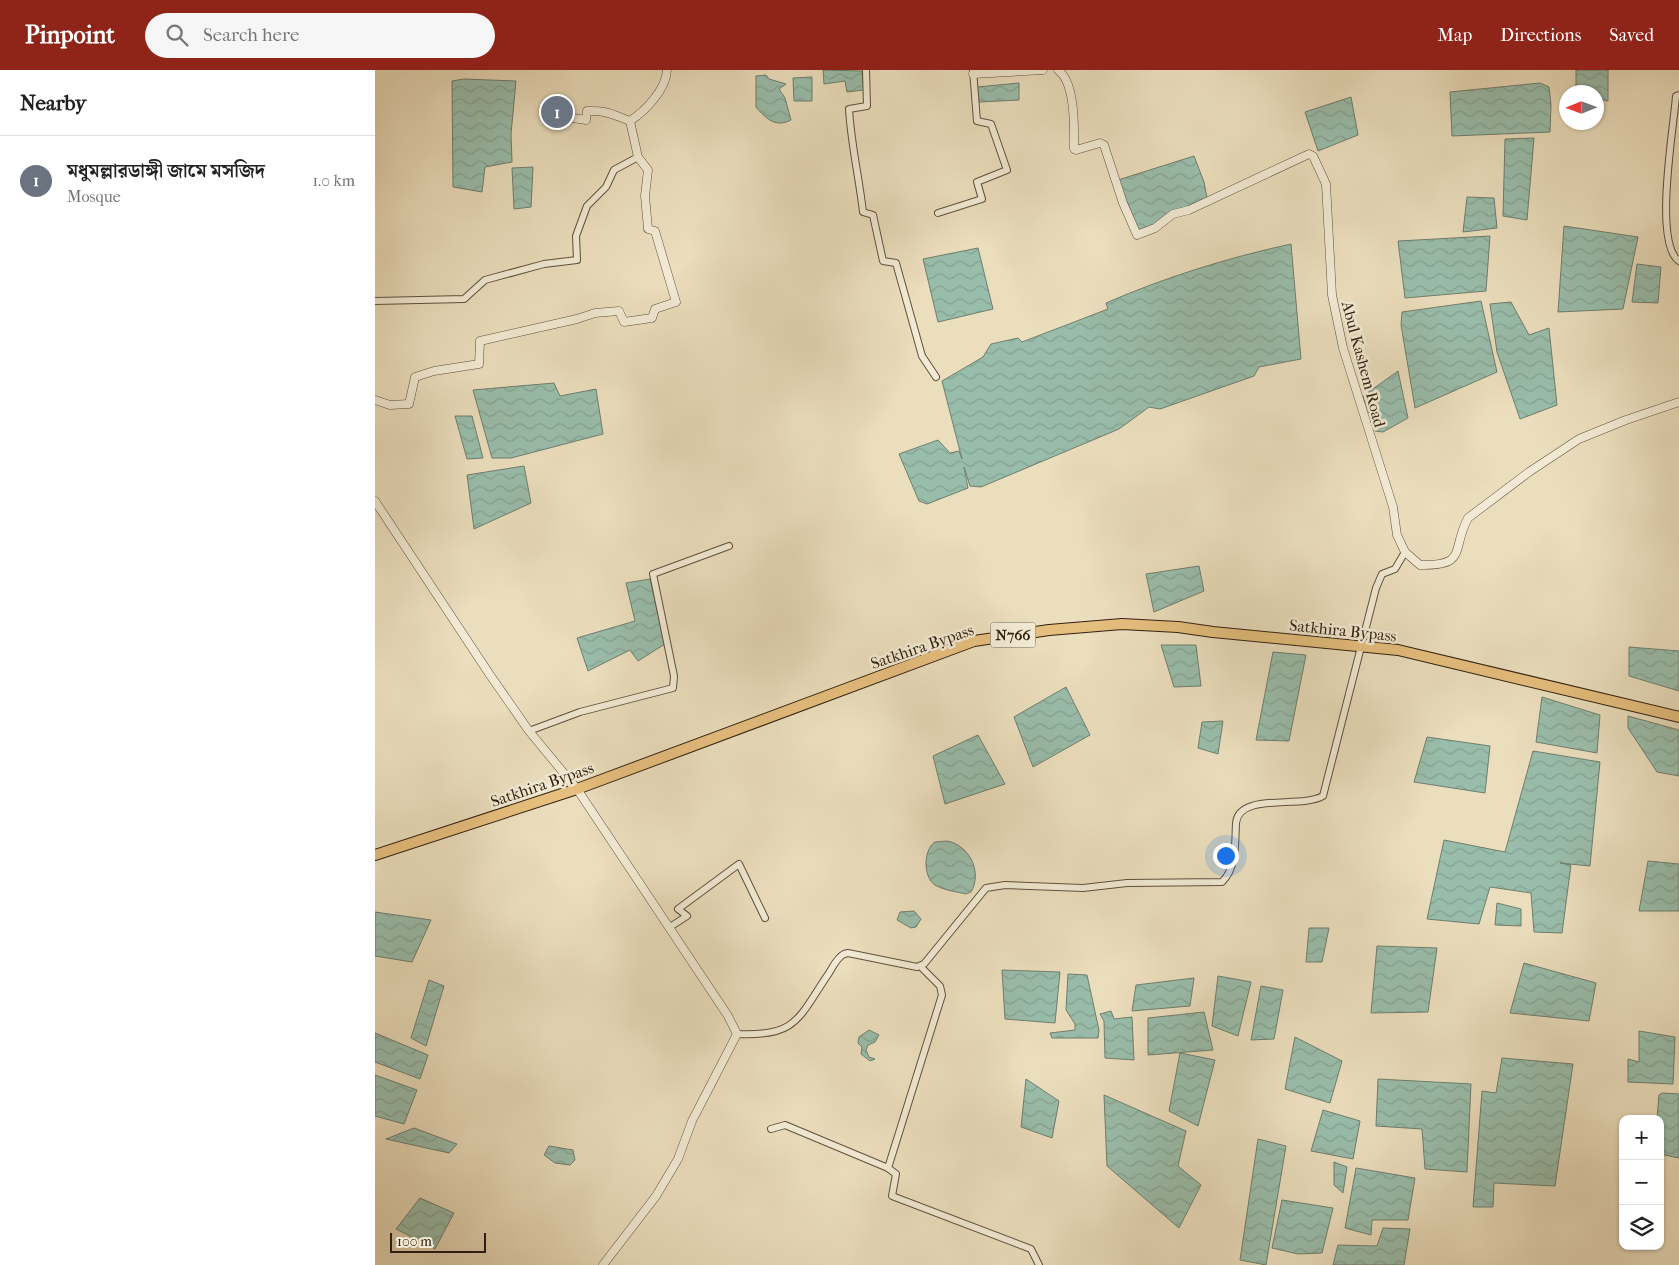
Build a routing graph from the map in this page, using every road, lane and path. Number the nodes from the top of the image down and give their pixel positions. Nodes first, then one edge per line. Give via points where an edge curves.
1 (667, 70) edge
2 (866, 70) edge
3 (1043, 70) edge
4 (1058, 70) edge
5 (973, 72) edge
6 (1679, 95) edge
7 (566, 117) dead end
8 (630, 121) junction
9 (638, 157) junction
10 (938, 213) dead end
11 (1679, 261) edge
12 (375, 301) edge
13 (936, 377) dead end
14 (375, 400) edge
15 (1679, 402) edge
16 (376, 506) edge
17 (729, 546) dead end
18 (1405, 552) junction
19 (1361, 648) junction
20 (1679, 717) edge
21 (529, 730) junction
22 (577, 789) junction
23 (375, 855) edge
24 (765, 918) dead end
25 (670, 928) junction
26 (920, 966) junction
27 (737, 1034) junction
28 (771, 1129) dead end
29 (888, 1168) junction
30 (603, 1265) edge
31 (1039, 1265) edge

1 - 8 street via 644,112
2 - 13 street via 867,106 849,109 851,144 857,163 863,212 873,215 883,261 896,263 921,356
3 - 5 street
4 - 18 street, Abul Kashem Road via 1068,83 1075,123 1073,149 1100,142 1104,145 1137,235 1155,228 1173,214 1189,210 1309,154 1313,156 1326,184 1332,296 1343,348 1393,507 1397,535
5 - 10 street via 977,121 991,124 1007,170 977,182 982,199
6 - 11 street via 1676,96 1665,202 1673,253
7 - 8 street via 586,120 587,111 597,110 617,114
8 - 9 street
9 - 12 street via 614,170 607,186 587,206 576,236 577,260 544,264 485,280 463,299
9 - 14 street via 648,170 645,196 648,229 655,231 677,302 655,309 652,318 624,322 619,311 595,313 480,341 479,364 415,377 409,404 390,405
15 - 18 street via 1579,439 1529,472 1468,518 1462,529 1458,553 1451,561 1440,566 1420,565
16 - 21 street
17 - 21 street via 653,574 674,676 673,688 580,712
18 - 19 street via 1395,569 1382,574
19 - 20 highway, Satkhira Bypass / N766 via 1398,650
19 - 22 highway, Satkhira Bypass / N766 via 1178,627 1122,624 974,641
19 - 26 street via 1323,796 1313,801 1257,803 1245,808 1237,818 1232,862 1228,877 1222,882 1127,883 1083,888 990,887 982,891
21 - 22 street
22 - 23 highway, Satkhira Bypass / N766
22 - 25 street
24 - 25 street via 739,864 679,909 687,916
25 - 27 street via 729,1016
26 - 27 street via 844,954 787,1029
26 - 29 street via 940,986 941,995
27 - 30 street via 656,1196
28 - 29 street via 785,1125
29 - 31 street via 896,1174 892,1196 1031,1249

